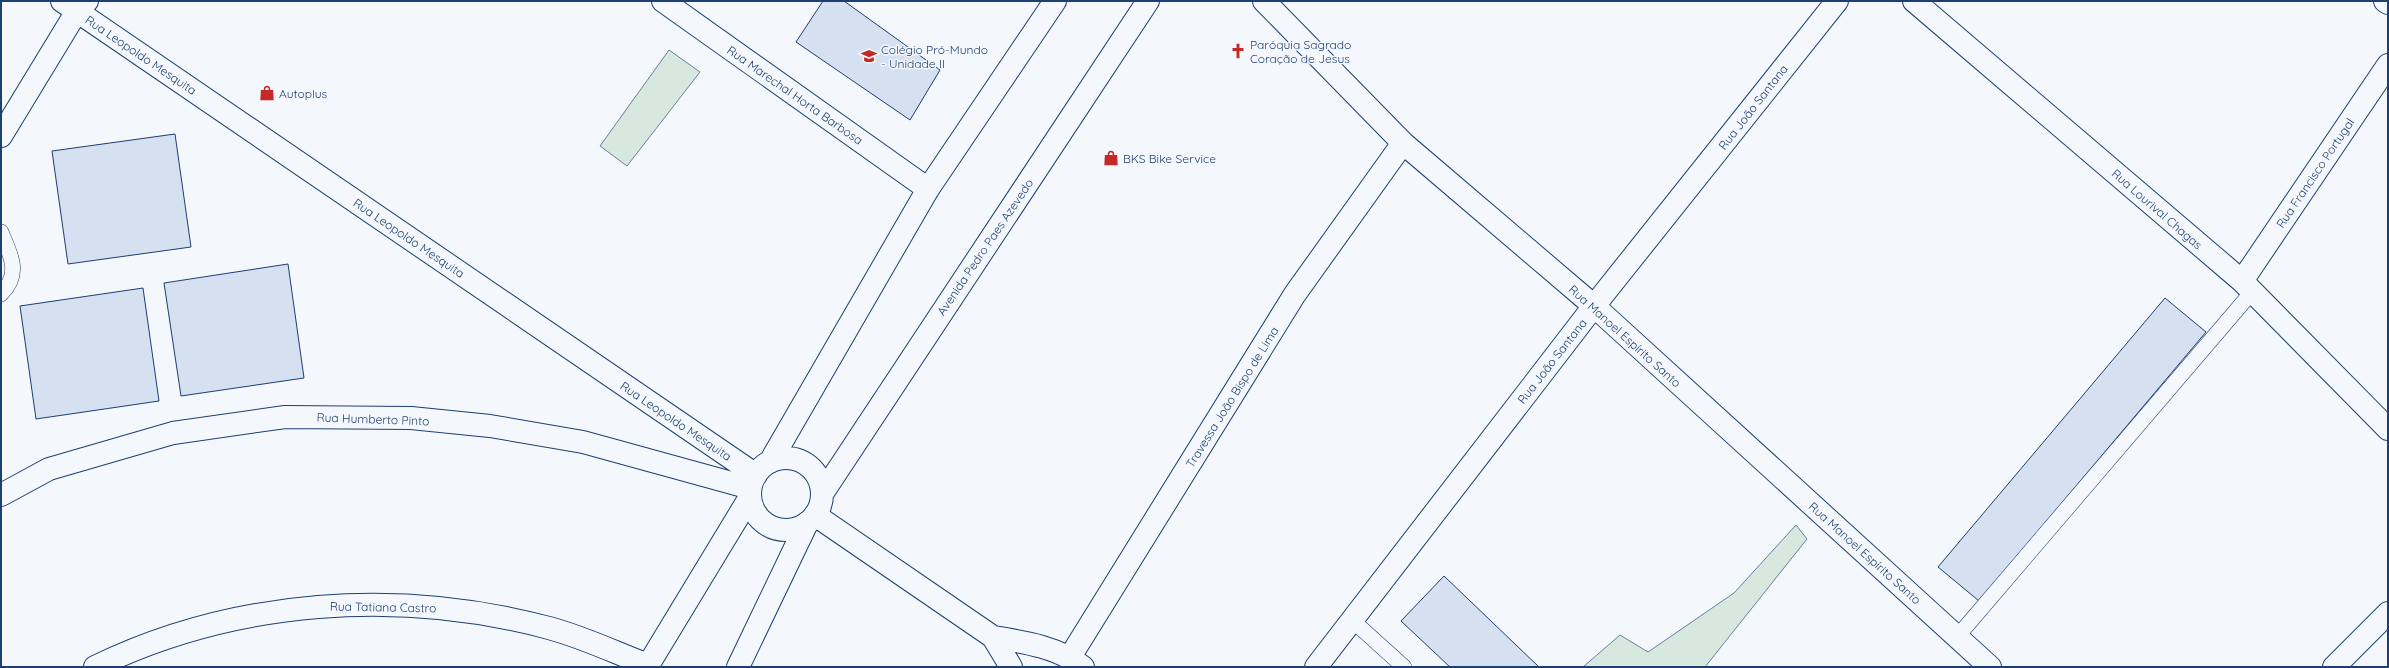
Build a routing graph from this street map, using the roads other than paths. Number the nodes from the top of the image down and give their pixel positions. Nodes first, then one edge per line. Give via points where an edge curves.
1 (663, 1) edge
2 (1055, 1) edge
3 (1148, 1) edge
4 (1264, 1) edge
5 (1837, 1) edge
6 (1914, 1) edge
7 (2385, 1) edge
8 (2388, 3) edge
9 (76, 4) edge
10 (2388, 65) edge
11 (1, 136) edge
12 (1403, 143) junction
13 (928, 189) junction
14 (1, 232) edge
15 (2247, 287) junction
16 (1, 294) edge
17 (1594, 306) junction
18 (2388, 429) edge
19 (756, 480) junction
20 (822, 494) junction
21 (1, 495) edge
22 (811, 519) junction
23 (2388, 613) edge
24 (1352, 620) junction
25 (1957, 636) junction
26 (993, 637) junction
27 (1077, 662) edge
28 (648, 666) edge
29 (95, 667) edge
30 (738, 667) edge
31 (1011, 667) edge
32 (1316, 667) edge
33 (1404, 667) edge
34 (1990, 667) edge
35 (2334, 667) edge

1 - 13 street, Rua Marechal Horta Barbosa
2 - 13 street
3 - 20 street, Avenida Pedro Paes Azevedo
4 - 12 street, Rua Manoel Espírito Santo
5 - 17 street, Rua João Santana
6 - 15 street, Rua Lourival Chagas
7 - 8 street
9 - 11 street
9 - 19 street, Rua Leopoldo Mesquita
10 - 15 street, Rua Francisco Portugal
12 - 17 street, Rua Manoel Espírito Santo
12 - 27 street, Travessa João Bispo de Lima via 1295,294
13 - 19 street
14 - 16 lane via 13,261 13,274
15 - 18 street, Rua Lourival Chagas
15 - 25 lane
17 - 24 street, Rua João Santana
17 - 25 street, Rua Manoel Espírito Santo
19 - 20 street via 780,459 790,459 805,464 816,474
19 - 21 street, Rua Humberto Pinto via 583,442 490,426 411,418 285,417 173,433 49,469
19 - 22 street via 752,507 766,524 786,530 797,528
19 - 28 street
20 - 22 street via 820,505
22 - 26 street
22 - 30 street
23 - 35 street
24 - 32 street, Rua João Santana
24 - 33 lane
25 - 34 street, Rua Manoel Espírito Santo
26 - 27 street via 1028,643
26 - 31 street
28 - 29 street, Rua Tatiana Castro via 550,628 446,608 340,604 236,618 135,648

